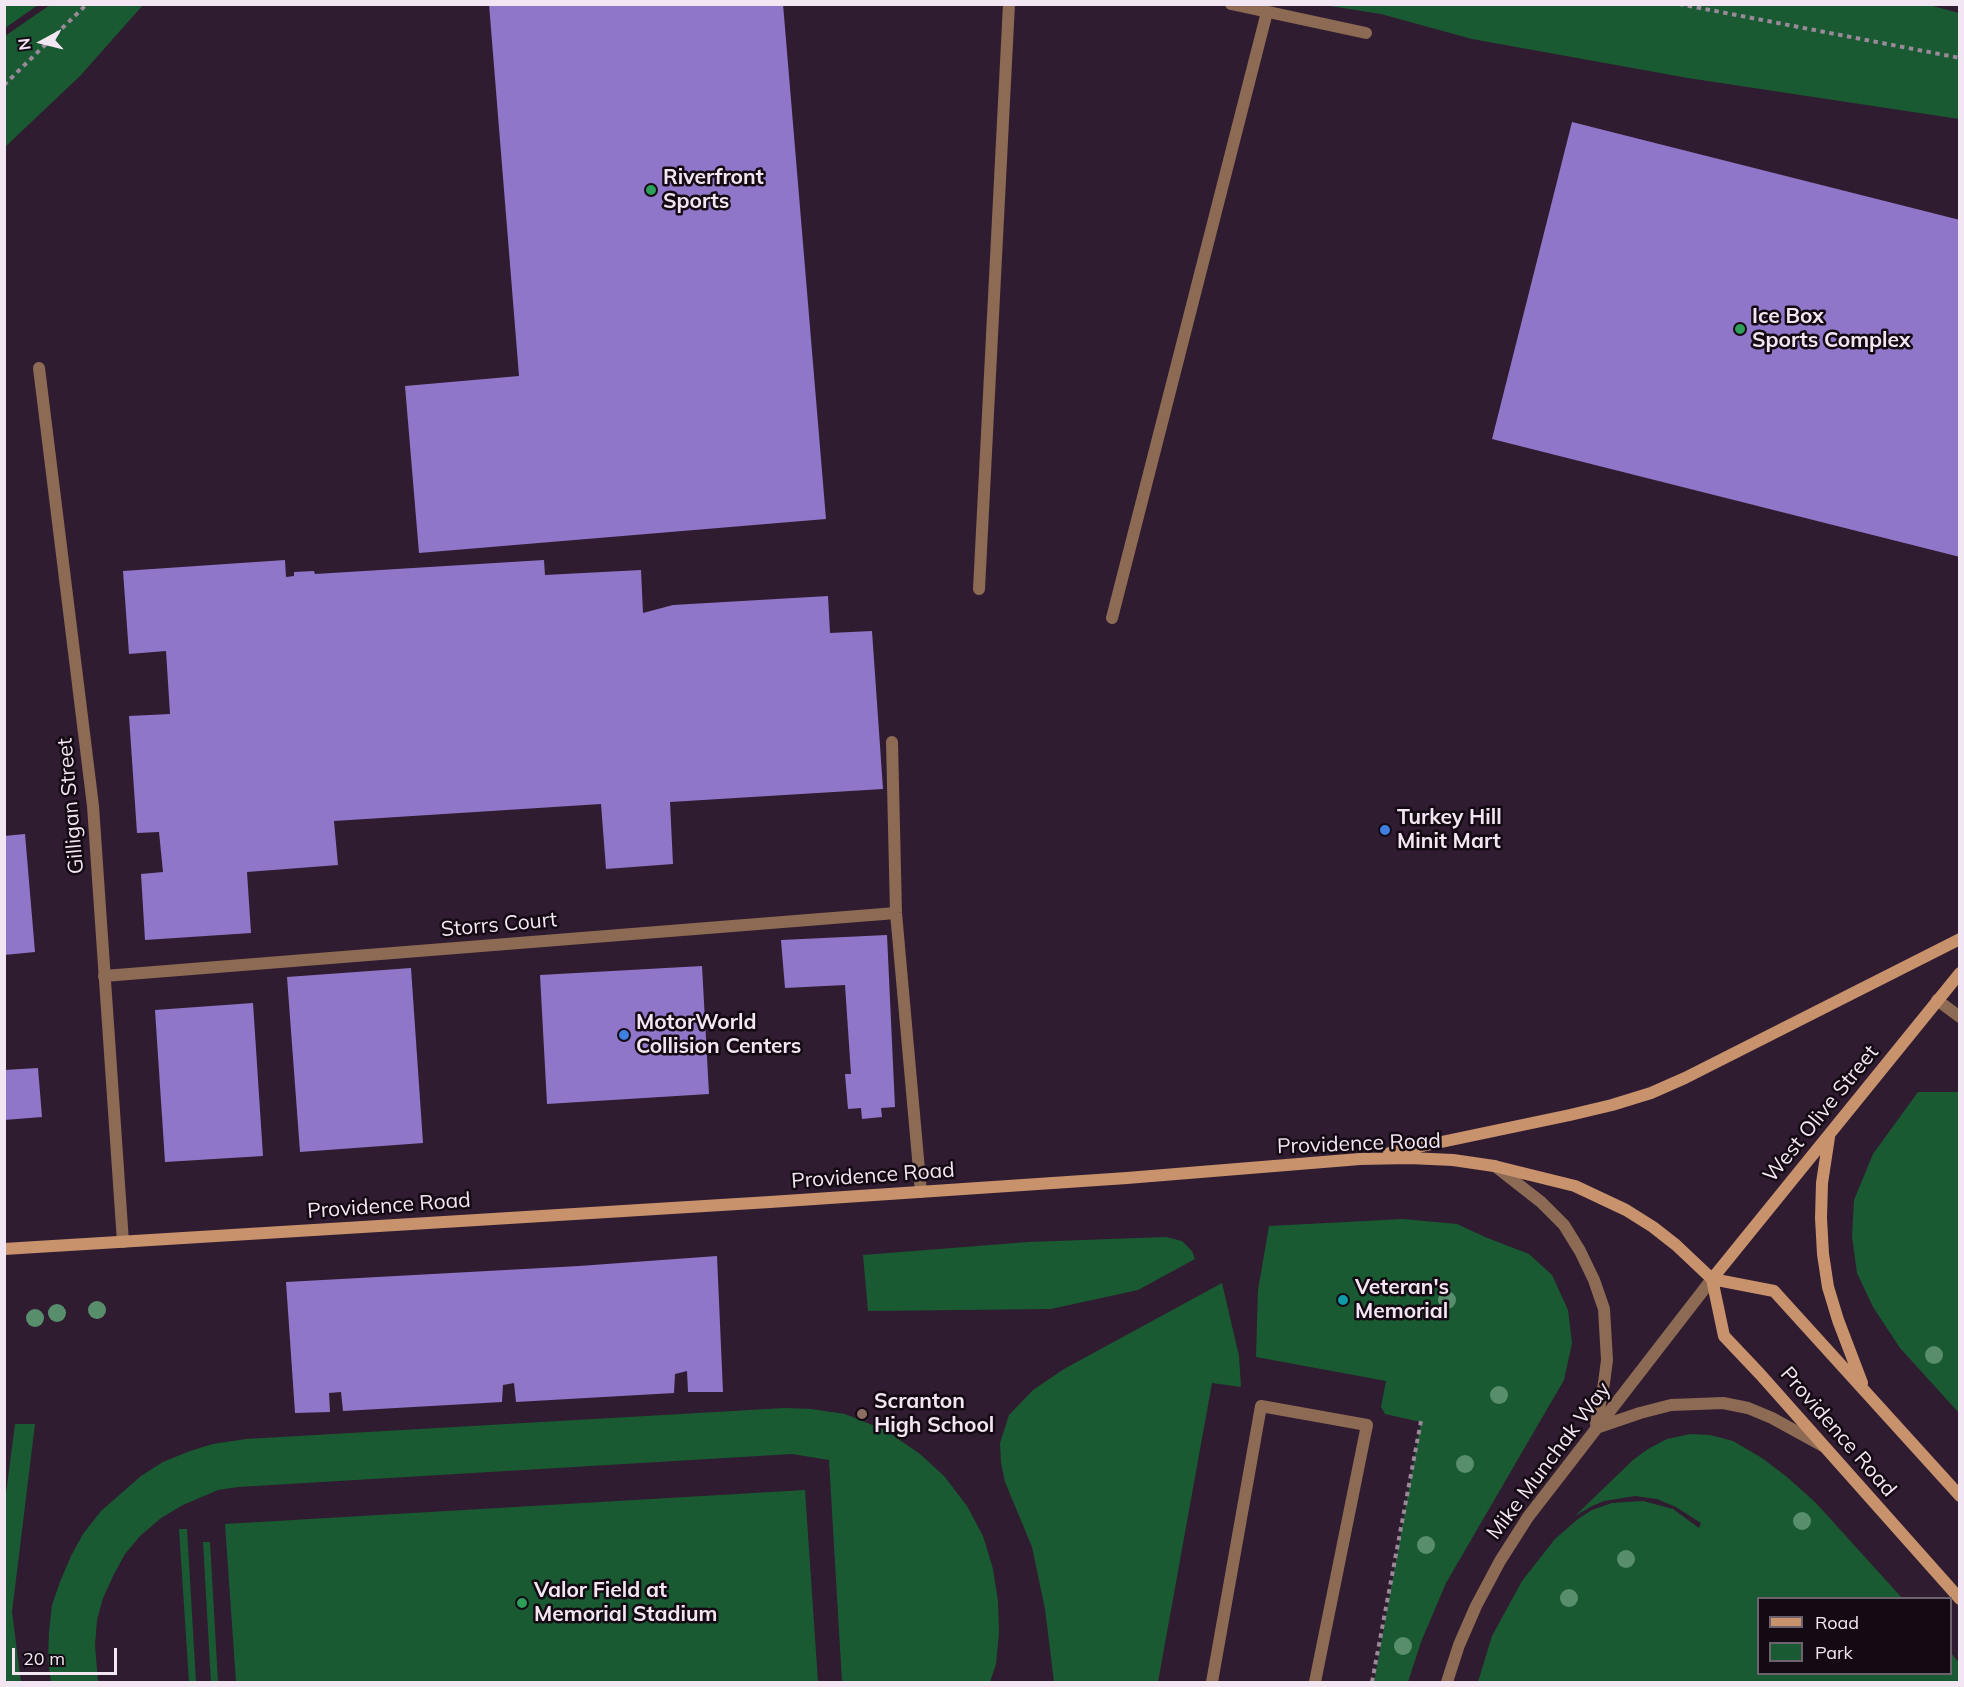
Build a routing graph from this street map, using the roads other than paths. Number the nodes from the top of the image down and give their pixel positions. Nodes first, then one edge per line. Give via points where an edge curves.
1 (1010, 4) edge
2 (1231, 4) edge
3 (1268, 12) junction
4 (1366, 33) dead end
5 (39, 368) dead end
6 (979, 589) dead end
7 (1112, 618) dead end
8 (892, 742) dead end
9 (896, 913) junction
10 (1959, 939) edge
11 (1959, 973) edge
12 (104, 976) junction
13 (1937, 1000) junction
14 (1959, 1017) edge
15 (1829, 1135) junction
16 (1360, 1159) junction
17 (1494, 1166) junction
18 (921, 1192) junction
19 (123, 1242) junction
20 (4, 1249) edge
21 (1712, 1279) junction
22 (1865, 1389) junction
23 (1595, 1429) junction
24 (1825, 1447) junction
25 (1959, 1496) edge
26 (1959, 1599) edge
27 (1212, 1683) edge
28 (1315, 1683) edge
29 (1447, 1683) edge

1 - 6 street
2 - 3 street
3 - 4 street
3 - 7 street
5 - 12 street, Gilligan Street via 93,806
8 - 9 street
9 - 12 street, Storrs Court
9 - 18 street
10 - 16 main road via 1651,1093 1570,1115
11 - 13 main road, West Olive Street
12 - 19 street, Gilligan Street
13 - 14 street
13 - 15 main road, West Olive Street
15 - 21 main road, West Olive Street
15 - 22 main road via 1822,1183 1822,1254 1838,1320
16 - 17 main road, Providence Road via 1453,1160
16 - 18 main road, Providence Road
17 - 21 main road, Providence Road via 1575,1186 1626,1210 1676,1245
17 - 23 street via 1564,1225 1594,1280 1604,1309 1607,1360
18 - 19 main road, Providence Road
19 - 20 main road, Providence Road
21 - 22 main road via 1774,1290
21 - 23 street, Mike Munchak Way
21 - 24 main road, Providence Road via 1724,1336
22 - 25 main road
23 - 24 street via 1671,1405 1723,1403 1772,1418
23 - 29 street, Mike Munchak Way via 1500,1561 1459,1645
24 - 26 main road, Providence Road
27 - 28 street via 1261,1406 1367,1425

